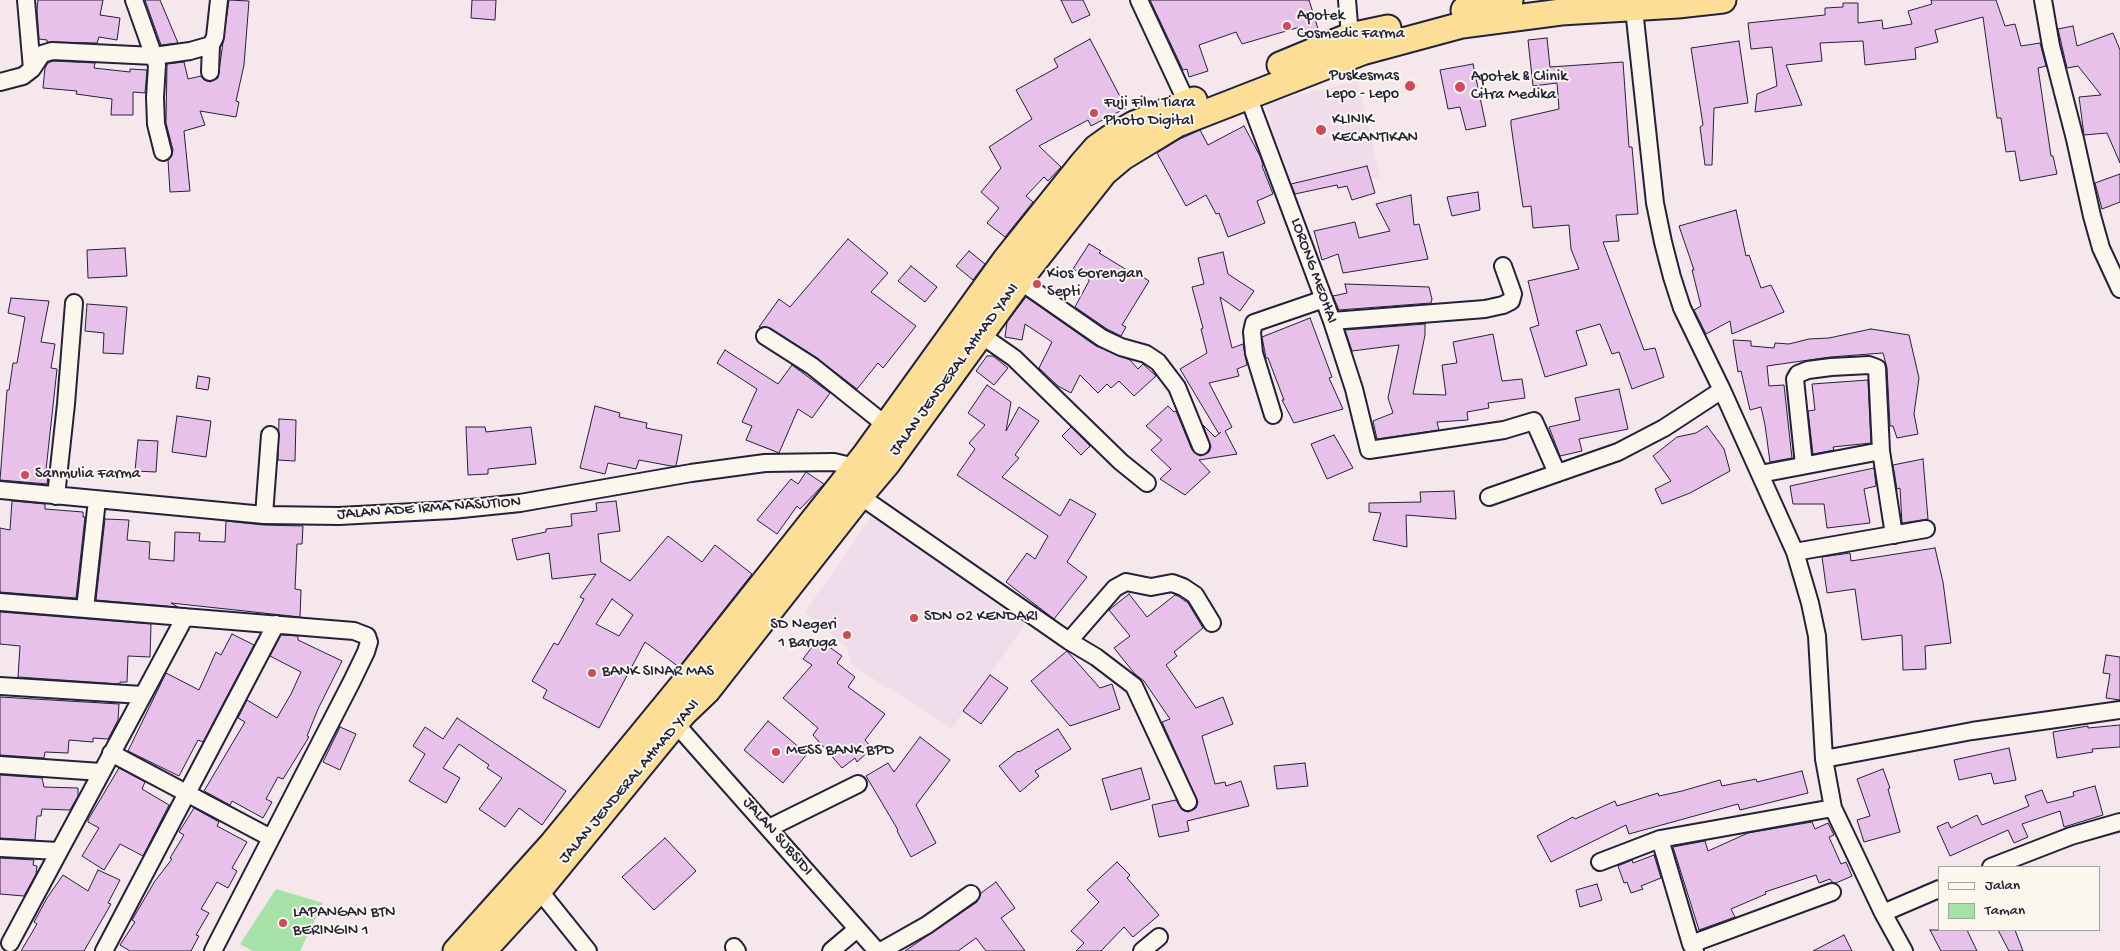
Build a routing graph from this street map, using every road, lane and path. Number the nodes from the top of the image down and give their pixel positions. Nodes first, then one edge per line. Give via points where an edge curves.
1 (26, 0) edge
2 (134, 0) edge
3 (219, 0) edge
4 (1139, 0) edge
5 (1347, 0) edge
6 (1510, 0) edge
7 (1723, 0) edge
8 (2043, 0) edge
9 (1633, 4) edge
10 (1350, 36) junction
11 (211, 45) junction
12 (154, 56) junction
13 (32, 69) junction
14 (210, 72) dead end
15 (0, 82) edge
16 (1248, 96) junction
17 (1188, 103) junction
18 (163, 152) dead end
19 (1503, 266) dead end
20 (1020, 281) junction
21 (2120, 289) edge
22 (1324, 299) junction
23 (74, 304) dead end
24 (1332, 322) junction
25 (981, 335) junction
26 (765, 336) dead end
27 (1722, 390) junction
28 (1273, 416) dead end
29 (887, 426) junction
30 (270, 435) dead end
31 (1201, 446) dead end
32 (1881, 452) junction
33 (1804, 465) junction
34 (856, 467) junction
35 (1557, 473) junction
36 (1760, 474) junction
37 (1147, 483) dead end
38 (0, 490) edge
39 (56, 496) junction
40 (860, 496) junction
41 (1489, 497) dead end
42 (97, 500) junction
43 (264, 515) junction
44 (1926, 529) dead end
45 (1894, 535) junction
46 (1795, 552) junction
47 (0, 602) edge
48 (85, 609) junction
49 (185, 617) junction
50 (1212, 623) dead end
51 (276, 624) junction
52 (1069, 641) junction
53 (0, 686) edge
54 (142, 695) junction
55 (2120, 710) edge
56 (676, 724) junction
57 (111, 753) junction
58 (1824, 759) junction
59 (0, 765) edge
60 (101, 772) junction
61 (858, 784) dead end
62 (187, 792) junction
63 (1188, 802) dead end
64 (1833, 808) junction
65 (2120, 822) edge
66 (769, 828) junction
67 (271, 838) junction
68 (1660, 839) junction
69 (566, 841) junction
70 (0, 848) edge
71 (59, 851) junction
72 (1600, 862) dead end
73 (1994, 866) edge
74 (531, 883) junction
75 (1938, 889) edge
76 (1832, 892) dead end
77 (971, 894) dead end
78 (1883, 913) junction
79 (857, 929) junction
80 (1159, 937) dead end
81 (10, 944) edge
82 (468, 947) edge
83 (1693, 948) edge
84 (104, 951) edge
85 (213, 951) edge
86 (588, 951) edge
87 (831, 951) edge
88 (879, 951) edge
89 (1142, 951) edge
90 (1904, 951) edge

1 - 13 street
2 - 12 street
3 - 11 street via 215,37
4 - 17 street
5 - 10 street
6 - 10 highway, JALAN JENDERAL AHMAD YANI
7 - 9 highway, JALAN JENDERAL AHMAD YANI
8 - 21 street via 2092,216 2101,248
9 - 16 highway, JALAN JENDERAL AHMAD YANI via 1462,26 1362,52
9 - 27 street via 1651,168 1663,242 1682,308
10 - 17 highway, JALAN JENDERAL AHMAD YANI
11 - 12 street
11 - 14 street
12 - 13 street via 52,51 42,54
12 - 18 street via 158,72 156,124
13 - 15 street via 23,76
16 - 20 highway, JALAN JENDERAL AHMAD YANI via 1176,124 1122,157 1104,173
16 - 22 street, LORONG MEOHAI
17 - 29 highway, JALAN JENDERAL AHMAD YANI via 1154,115 1096,148 1006,259
19 - 24 street via 1514,294 1511,302 1503,305
20 - 25 highway, JALAN JENDERAL AHMAD YANI
20 - 31 street via 1102,338 1146,354 1158,362 1177,387
22 - 24 street, LORONG MEOHAI
22 - 28 street via 1254,323 1254,353
23 - 39 street
24 - 35 street, LORONG MEOHAI via 1354,389 1369,450 1504,430 1534,421
25 - 37 street via 1014,358 1121,462
25 - 40 highway, JALAN JENDERAL AHMAD YANI via 888,464
26 - 29 street via 819,372
27 - 35 street via 1664,428 1618,452
27 - 36 street
29 - 34 highway, JALAN JENDERAL AHMAD YANI
30 - 43 street
32 - 33 street
32 - 33 street via 1877,368 1869,364 1808,370 1795,379
32 - 45 street
33 - 36 street
34 - 43 street, JALAN ADE IRMA NASUTION via 834,462 765,463 520,503 339,516
34 - 69 highway, JALAN JENDERAL AHMAD YANI via 685,682
35 - 41 street
36 - 46 street
38 - 39 street, JALAN ADE IRMA NASUTION
39 - 42 street, JALAN ADE IRMA NASUTION
40 - 52 street
40 - 56 highway, JALAN JENDERAL AHMAD YANI via 707,691
42 - 43 street, JALAN ADE IRMA NASUTION
42 - 48 street
44 - 45 street
45 - 46 street
46 - 58 street via 1817,636
47 - 48 street
48 - 49 street
49 - 51 street
49 - 54 street
50 - 52 street via 1195,595 1184,587 1172,583 1151,586 1126,582 1115,588
51 - 62 street
51 - 67 street via 354,631 367,636 369,642
52 - 63 street via 1134,686
53 - 54 street
54 - 57 street
55 - 58 street via 1972,731
56 - 66 street, JALAN SUBSIDI
56 - 69 highway, JALAN JENDERAL AHMAD YANI
57 - 60 street
57 - 62 street
58 - 64 street
59 - 60 street
60 - 71 street
61 - 66 street
62 - 67 street
62 - 84 street
64 - 68 street
64 - 78 street
65 - 73 street via 2071,836
66 - 79 street, JALAN SUBSIDI
67 - 85 street
68 - 72 street
68 - 83 street
69 - 74 highway, JALAN JENDERAL AHMAD YANI
70 - 71 street
71 - 81 street
74 - 82 highway, JALAN JENDERAL AHMAD YANI
74 - 86 street
75 - 78 street
76 - 83 street
77 - 88 street via 928,925
78 - 90 street
79 - 87 street
79 - 88 street, JALAN SUBSIDI
80 - 89 street

